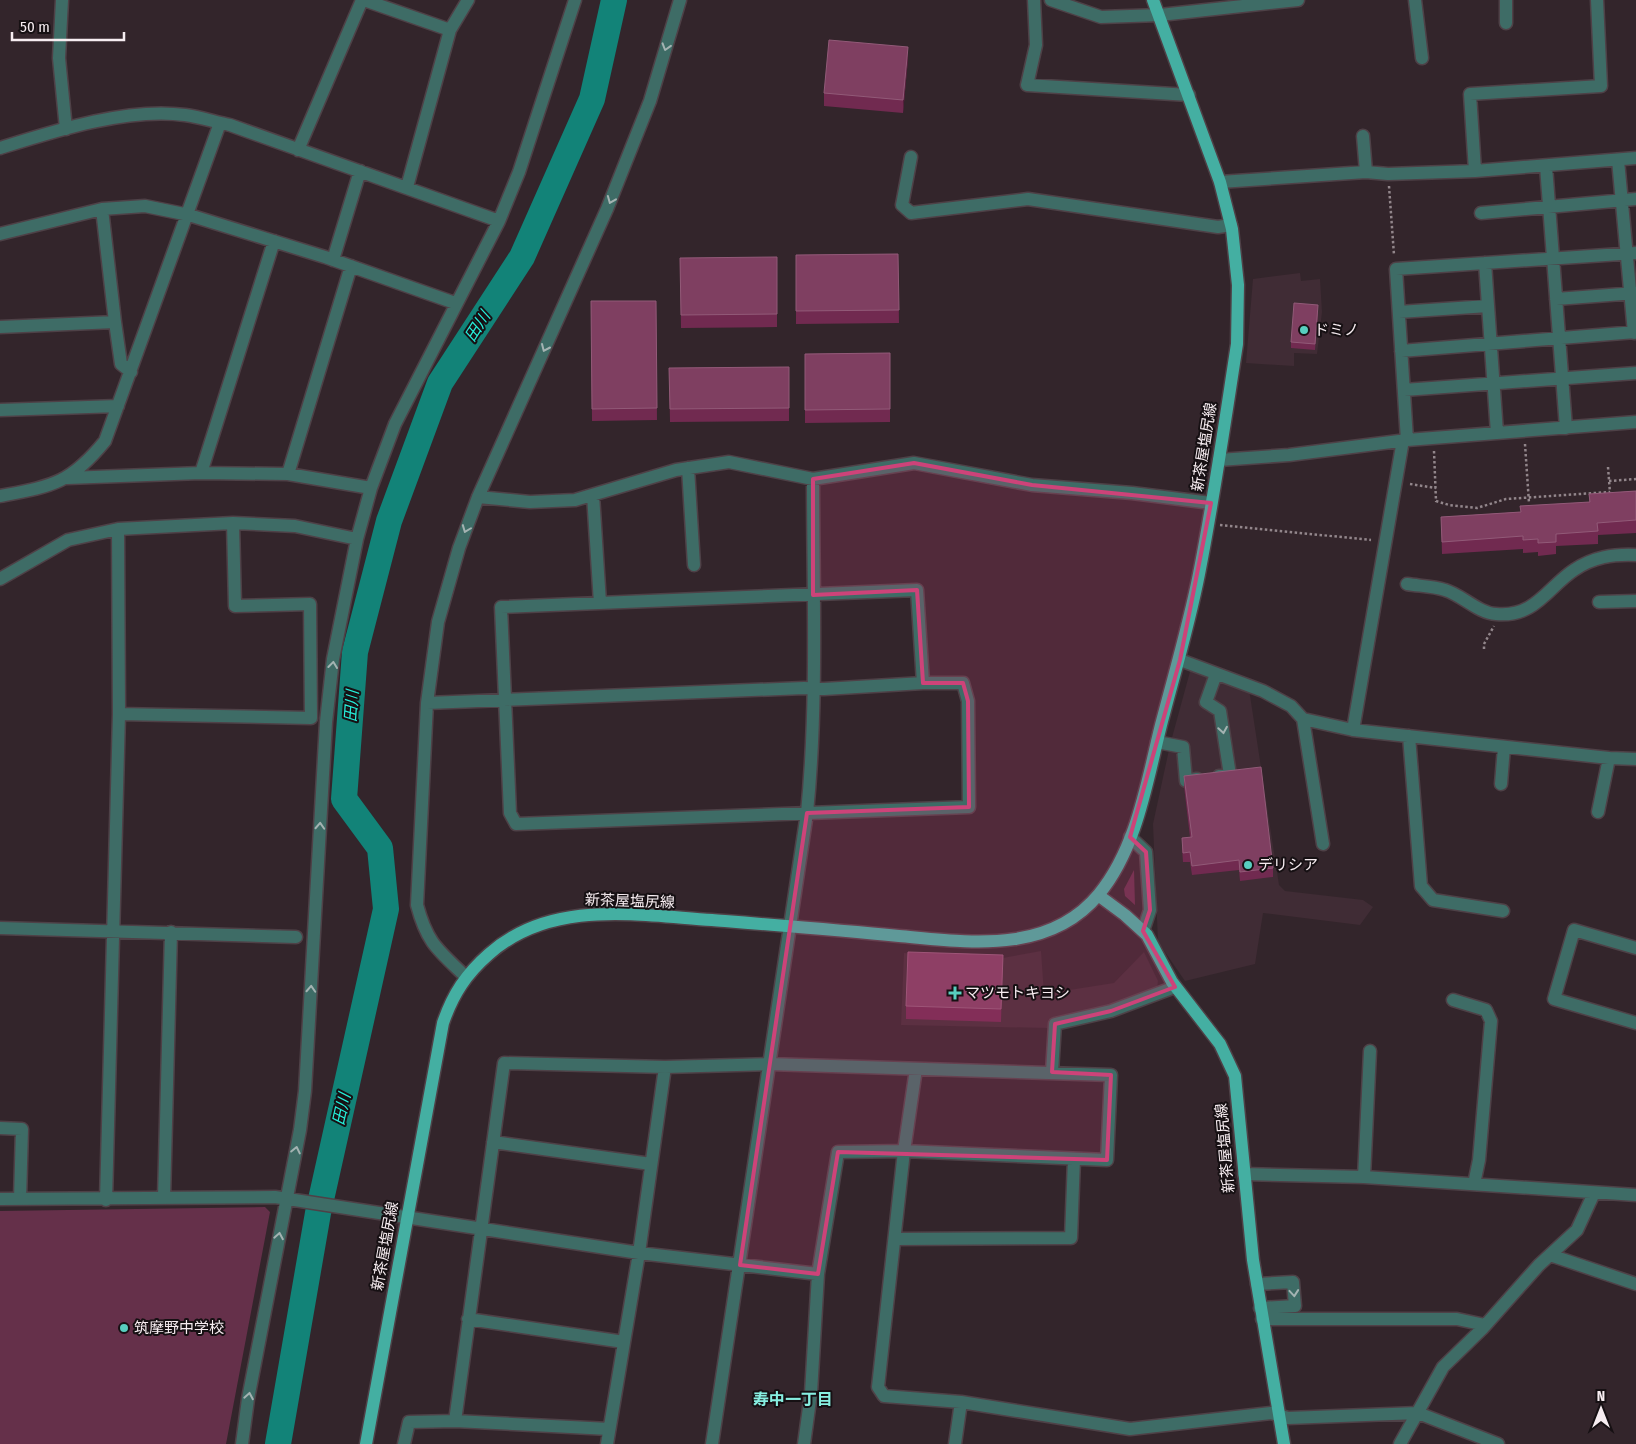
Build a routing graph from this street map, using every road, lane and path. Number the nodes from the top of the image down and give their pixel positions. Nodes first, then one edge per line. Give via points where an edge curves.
1 (62, 0) edge
2 (363, 0) edge
3 (468, 0) edge
4 (575, 0) edge
5 (680, 0) edge
6 (1034, 0) edge
7 (1051, 0) edge
8 (1154, 0) edge
9 (1298, 0) edge
10 (1415, 0) edge
11 (1506, 0) edge
12 (1597, 0) edge
13 (1160, 15) junction
14 (1506, 23) dead end
15 (450, 30) junction
16 (1422, 58) dead end
17 (1189, 95) junction
18 (220, 123) junction
19 (66, 129) junction
20 (1363, 136) dead end
21 (0, 148) edge
22 (298, 150) junction
23 (911, 157) dead end
24 (1636, 158) edge
25 (1618, 160) junction
26 (1546, 166) junction
27 (360, 171) junction
28 (1475, 171) junction
29 (1366, 172) junction
30 (1388, 174) junction
31 (1220, 182) junction
32 (407, 187) junction
33 (1636, 199) edge
34 (1622, 200) junction
35 (1549, 207) junction
36 (102, 209) junction
37 (1481, 213) dead end
38 (189, 215) junction
39 (499, 221) junction
40 (1231, 225) junction
41 (0, 234) edge
42 (274, 241) junction
43 (1631, 253) edge
44 (1553, 258) junction
45 (333, 260) junction
46 (1485, 263) junction
47 (351, 266) junction
48 (1396, 269) junction
49 (1633, 293) edge
50 (1556, 299) junction
51 (455, 304) junction
52 (1488, 306) junction
53 (1399, 312) junction
54 (116, 322) junction
55 (0, 327) edge
56 (1635, 332) edge
57 (1559, 338) junction
58 (1491, 344) junction
59 (1401, 351) junction
60 (131, 372) junction
61 (1636, 373) edge
62 (1563, 378) junction
63 (1494, 383) junction
64 (1404, 390) junction
65 (118, 406) junction
66 (0, 410) edge
67 (1636, 422) edge
68 (1566, 428) junction
69 (1497, 433) junction
70 (1405, 440) junction
71 (1525, 440) dead end
72 (1434, 447) dead end
73 (1219, 460) junction
74 (1608, 467) dead end
75 (688, 468) junction
76 (200, 473) junction
77 (288, 474) junction
78 (67, 478) junction
79 (813, 479) junction
80 (1636, 479) edge
81 (1609, 481) junction
82 (1396, 482) junction
83 (371, 488) junction
84 (1436, 488) junction
85 (1610, 492) junction
86 (593, 495) junction
87 (0, 496) edge
88 (478, 496) junction
89 (1611, 496) edge
90 (1529, 497) junction
91 (1211, 503) junction
92 (1529, 503) edge
93 (233, 523) junction
94 (1216, 524) dead end
95 (118, 529) junction
96 (357, 539) junction
97 (1387, 541) junction
98 (1636, 555) edge
99 (694, 565) dead end
100 (0, 579) edge
101 (1406, 584) dead end
102 (814, 595) junction
103 (1636, 601) edge
104 (1599, 602) dead end
105 (600, 603) junction
106 (1180, 660) junction
107 (1216, 674) junction
108 (923, 683) junction
109 (814, 689) junction
110 (504, 702) junction
111 (427, 703) junction
112 (118, 714) junction
113 (1303, 719) junction
114 (1353, 730) junction
115 (1409, 736) junction
116 (1157, 742) junction
117 (1504, 747) junction
118 (1609, 758) junction
119 (1636, 759) edge
120 (1501, 784) dead end
121 (1598, 812) dead end
122 (807, 813) junction
123 (1130, 837) junction
124 (1322, 844) dead end
125 (1098, 895) junction
126 (1503, 911) dead end
127 (791, 926) junction
128 (0, 928) edge
129 (112, 931) junction
130 (1143, 931) junction
131 (171, 932) junction
132 (296, 937) dead end
133 (1636, 948) edge
134 (465, 976) junction
135 (1175, 987) junction
136 (1454, 1000) dead end
137 (1636, 1023) edge
138 (1370, 1051) dead end
139 (769, 1064) junction
140 (665, 1067) junction
141 (916, 1069) junction
142 (1052, 1072) junction
143 (0, 1128) edge
144 (493, 1142) junction
145 (904, 1151) junction
146 (1074, 1158) junction
147 (650, 1164) junction
148 (1244, 1174) junction
149 (1364, 1177) junction
150 (1474, 1184) junction
151 (1594, 1193) junction
152 (1636, 1195) edge
153 (164, 1198) junction
154 (0, 1199) edge
155 (20, 1199) junction
156 (292, 1199) junction
157 (106, 1200) junction
158 (407, 1217) junction
159 (480, 1228) junction
160 (895, 1239) junction
161 (640, 1253) junction
162 (1550, 1255) junction
163 (740, 1265) junction
164 (818, 1274) junction
165 (1257, 1284) junction
166 (1636, 1284) edge
167 (1261, 1313) junction
168 (468, 1319) junction
169 (1486, 1325) junction
170 (624, 1342) junction
171 (961, 1402) junction
172 (1418, 1413) junction
173 (1279, 1415) junction
174 (455, 1421) junction
175 (609, 1429) junction
176 (242, 1444) edge
177 (366, 1444) edge
178 (404, 1444) edge
179 (607, 1444) edge
180 (712, 1444) edge
181 (804, 1444) edge
182 (955, 1444) edge
183 (1284, 1444) edge
184 (1400, 1444) edge
185 (1498, 1444) edge

1 - 19 street via 59,58
2 - 15 street
2 - 22 street
3 - 15 street
4 - 39 street via 519,172
5 -> 88 street via 650,101 607,208
6 - 17 street via 1036,45 1027,85
7 - 13 street via 1101,17
8 - 13 main road, 新茶屋塩尻線
9 - 13 street
10 - 16 street
11 - 14 street
12 - 28 street via 1601,86 1470,94
13 - 17 main road, 新茶屋塩尻線
15 - 32 street
17 - 31 main road, 新茶屋塩尻線
18 - 19 street via 184,115 129,115
18 - 22 street
18 - 38 street
19 - 21 street
20 - 29 street
22 - 27 street
23 - 40 street via 902,205 911,212 1028,199 1218,227
24 - 25 street
25 - 26 street
25 - 34 street
26 - 28 street
26 - 35 street
27 - 32 street
27 - 45 street
28 - 30 street
29 - 30 street
29 - 31 street
30 - 48 path
31 - 40 main road, 新茶屋塩尻線
32 - 39 street
33 - 34 street
34 - 35 street
34 - 43 street
35 - 37 street
35 - 44 street
36 - 38 street via 144,206
36 - 41 street
36 - 54 street
38 - 42 street
38 - 60 street
39 - 51 street
40 - 73 main road, 新茶屋塩尻線 via 1238,285 1237,344
42 - 45 street
42 - 76 street
43 - 44 street
43 - 49 street
44 - 46 street
44 - 50 street
45 - 47 street
46 - 48 street
46 - 52 street
47 - 51 street
47 - 77 street
48 - 53 street
49 - 50 street
49 - 56 street
50 - 57 street
51 - 83 street via 395,424
52 - 53 street
52 - 58 street
53 - 59 street
54 - 55 street
54 - 60 street via 121,364
56 - 57 street
57 - 58 street
57 - 62 street
58 - 59 street
58 - 63 street
59 - 64 street
60 - 65 street
61 - 62 street
62 - 63 street
62 - 68 street
63 - 64 street
63 - 69 street
64 - 70 street
65 - 66 street
65 - 78 street via 105,441
67 - 68 street
68 - 69 street
69 - 70 street
70 - 73 street via 1289,455
70 - 82 street
71 - 90 path
72 - 84 path
73 - 91 main road, 新茶屋塩尻線
74 - 81 path
75 - 79 street via 730,462
75 - 86 street
75 - 99 street
76 - 77 street
76 - 78 street
77 - 83 street
78 - 87 street via 49,486
79 - 91 street via 914,463 1032,485
79 - 102 street
80 - 81 path
81 - 85 path
82 - 84 path
82 - 97 street
83 - 96 street
84 - 90 path via 1436,501 1450,506 1477,508 1506,499
85 - 89 path
85 - 90 path
86 - 88 street via 575,500 530,502
86 - 105 street
88 -> 111 street via 458,548 438,622
90 - 92 path
91 - 106 main road, 新茶屋塩尻線
93 - 95 street
93 - 96 street via 295,526
93 - 112 street via 235,606 310,604 311,718
94 - 97 path
95 - 100 street via 68,540
95 - 112 street
156 -> 96 street via 305,1091 326,722 333,659
97 - 114 street
98 - 101 street via 1616,554 1598,558 1573,570 1539,603 1515,613 1496,615 1445,590
102 - 105 street
102 - 108 street via 917,590
102 - 109 street
103 - 104 street
105 - 110 street via 501,607
106 - 107 street
106 - 116 main road, 新茶屋塩尻線
107 - 113 street via 1263,691 1291,706
107 -> 116 street via 1206,702 1220,711 1230,775 1186,781 1183,747
108 - 109 street
108 - 122 street via 963,683 968,701 969,807
109 - 110 street
109 - 122 street
110 - 111 street
110 - 122 street via 510,813 516,824
111 - 134 street via 417,905 423,929 432,944
112 - 129 street
113 - 114 street
113 - 124 street
114 - 115 street
115 - 117 street
115 - 126 street via 1421,886 1433,900
116 - 123 main road, 新茶屋塩尻線
117 - 118 street
117 - 120 street
118 - 119 street
118 - 121 street
122 - 127 street
123 - 125 main road, 新茶屋塩尻線
123 - 130 street via 1146,852 1150,910
125 - 127 main road, 新茶屋塩尻線 via 1057,926 1018,940 950,941
125 - 130 main road, 新茶屋塩尻線
127 - 134 main road, 新茶屋塩尻線 via 635,914 570,916 544,922 513,936 497,946
127 - 139 street
128 - 129 street
129 - 131 street
129 - 157 street
130 - 135 main road, 新茶屋塩尻線
131 - 132 street
131 - 153 street
133 - 137 street via 1574,930 1554,998
134 - 158 main road, 新茶屋塩尻線 via 451,1000 443,1023
135 - 142 street via 1111,1012 1055,1024
135 - 148 main road, 新茶屋塩尻線 via 1220,1044 1235,1076
136 - 150 street via 1486,1010 1491,1021 1480,1160
138 - 149 street
139 - 140 street
139 - 141 street
139 - 163 street
140 - 144 street via 504,1063
140 - 147 street
141 - 142 street
141 - 145 street
142 - 146 street via 1111,1075 1107,1160
143 - 155 street via 22,1129
144 - 147 street
144 - 159 street
145 - 146 street
145 - 160 street
145 - 164 street via 838,1152
146 - 160 street via 1071,1238
147 - 161 street
148 - 149 street
148 - 165 main road, 新茶屋塩尻線
149 - 150 street
150 - 151 street
151 - 152 street
151 - 162 street via 1577,1230
153 - 156 street
153 - 157 street
154 - 155 street
155 - 157 street
156 - 158 street
176 -> 156 street
158 - 159 street
158 - 177 main road, 新茶屋塩尻線
159 - 161 street
159 - 168 street
160 - 171 street via 878,1387 884,1396
161 - 163 street
161 - 170 street
162 - 166 street
162 - 169 street
163 - 164 street
163 - 180 street
164 - 181 street via 811,1393
165 - 167 main road, 新茶屋塩尻線
165 -> 167 street via 1293,1282 1295,1306
167 - 169 street via 1457,1319
167 - 173 main road, 新茶屋塩尻線
168 - 170 street
168 - 174 street
169 - 172 street via 1443,1366
170 - 175 street
171 - 173 street via 1130,1429 1271,1413
171 - 182 street
172 - 173 street via 1288,1418
172 - 184 street
172 - 185 street
173 - 183 main road, 新茶屋塩尻線
174 - 175 street
174 - 178 street via 409,1422
175 - 179 street

